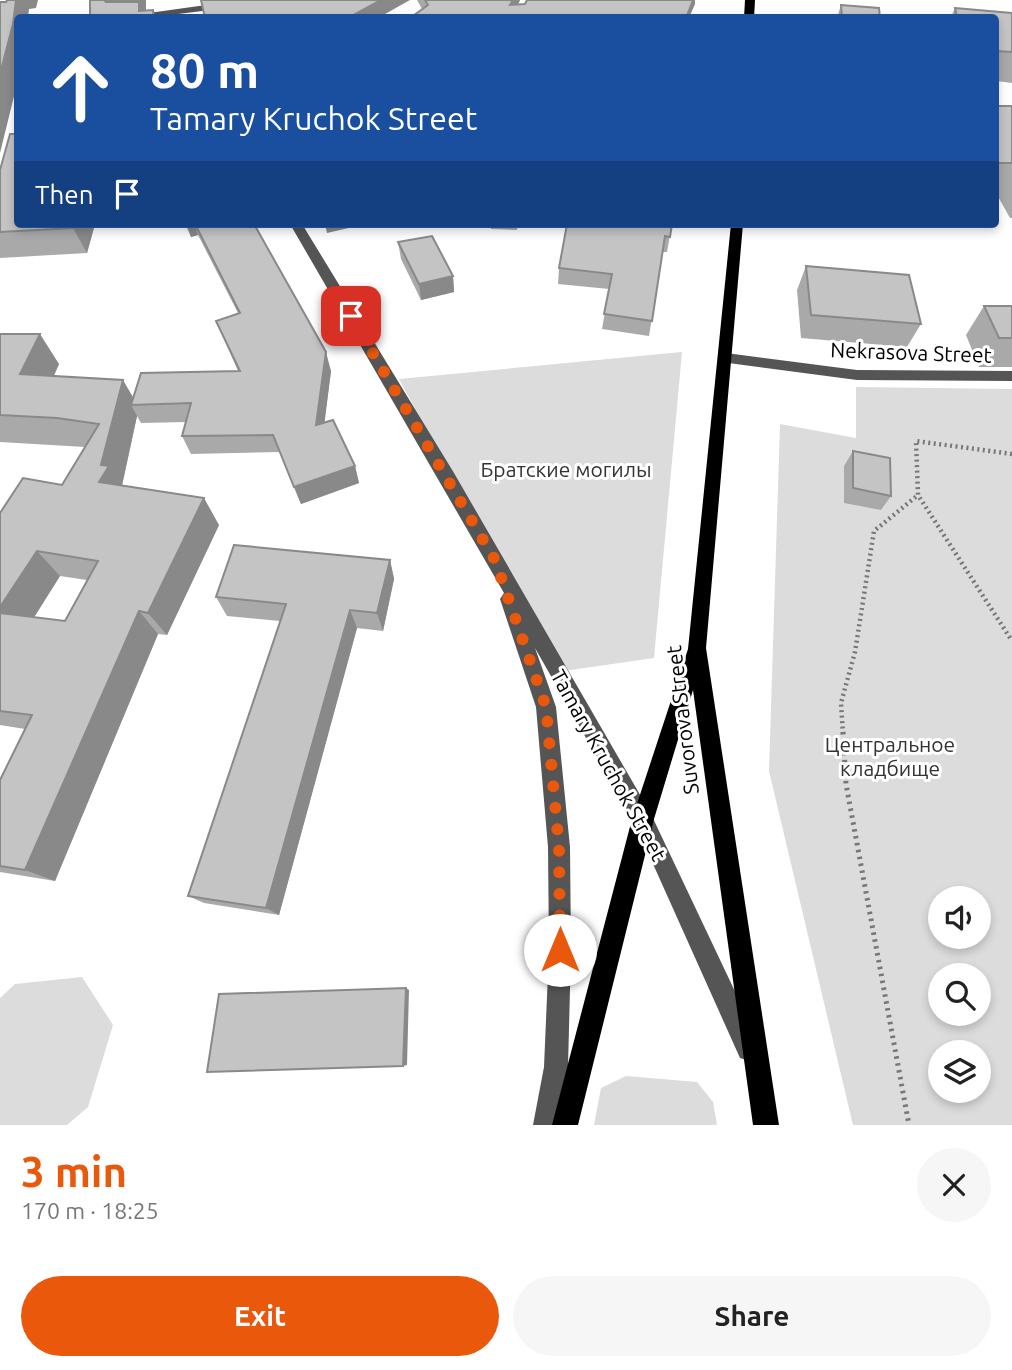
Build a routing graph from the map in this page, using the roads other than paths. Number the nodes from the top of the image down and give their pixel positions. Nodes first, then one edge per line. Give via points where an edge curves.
1 (265, 0) edge
2 (186, 9) edge
3 (148, 14) edge
4 (298, 228) edge
5 (737, 228) edge
6 (726, 358) junction
7 (1012, 376) edge
8 (495, 560) junction
9 (697, 648) junction
10 (643, 819) junction
11 (755, 1062) junction
12 (546, 1125) edge
13 (565, 1125) edge
14 (766, 1125) edge

1 - 2 street
2 - 3 street
4 - 8 street, Tamary Kruchok Street
5 - 6 main road, Suvorova Street
6 - 7 street, Nekrasova Street via 857,374
6 - 9 main road, Suvorova Street
8 - 10 street, Tamary Kruchok Street
8 - 12 street via 546,707 559,847 556,1067
9 - 10 main road
9 - 11 main road, Suvorova Street
10 - 11 street, Tamary Kruchok Street
10 - 13 main road
11 - 14 main road, Suvorova Street

